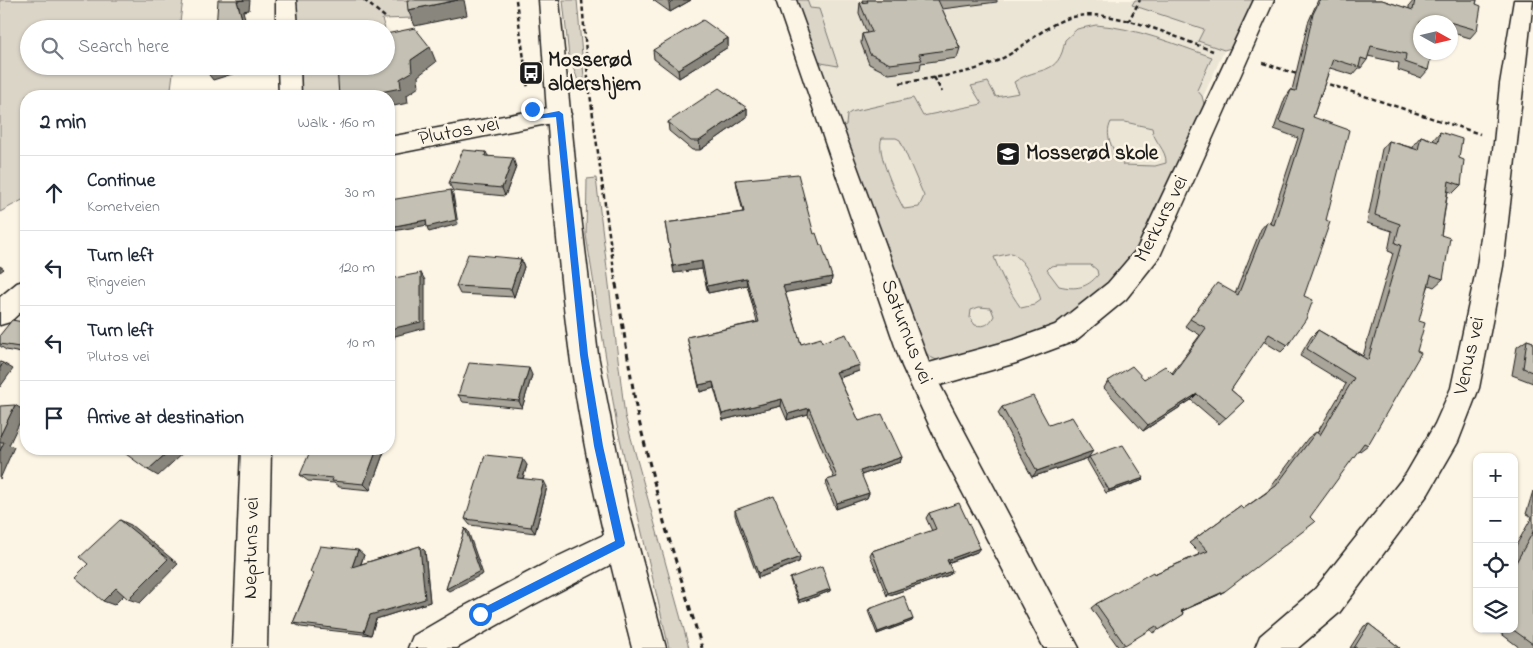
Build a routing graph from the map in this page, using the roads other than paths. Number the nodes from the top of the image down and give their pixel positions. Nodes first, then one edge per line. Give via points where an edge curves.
1 (286, 0) edge
2 (549, 0) edge
3 (786, 0) edge
4 (1264, 0) edge
5 (1524, 0) edge
6 (287, 20) edge
7 (289, 75) edge
8 (290, 90) edge
9 (547, 116) junction
10 (395, 145) edge
11 (20, 296) edge
12 (0, 314) edge
13 (922, 378) junction
14 (256, 455) edge
15 (620, 543) junction
16 (250, 648) edge
17 (425, 648) edge
18 (650, 648) edge
19 (1062, 648) edge
20 (1272, 648) edge

1 - 6 street
2 - 9 street
3 - 13 street, Saturnus vei
4 - 13 street, Merkurs vei via 1147,256 1117,291 1064,333 1016,351
5 - 20 street, Venus vei via 1490,266 1465,388 1447,432 1417,484 1328,601
7 - 8 street
9 - 10 street, Plutos vei
9 - 15 street via 599,446
11 - 12 street
13 - 19 street, Saturnus vei
14 - 16 street, Neptuns vei
15 - 17 street via 480,614
15 - 18 street

